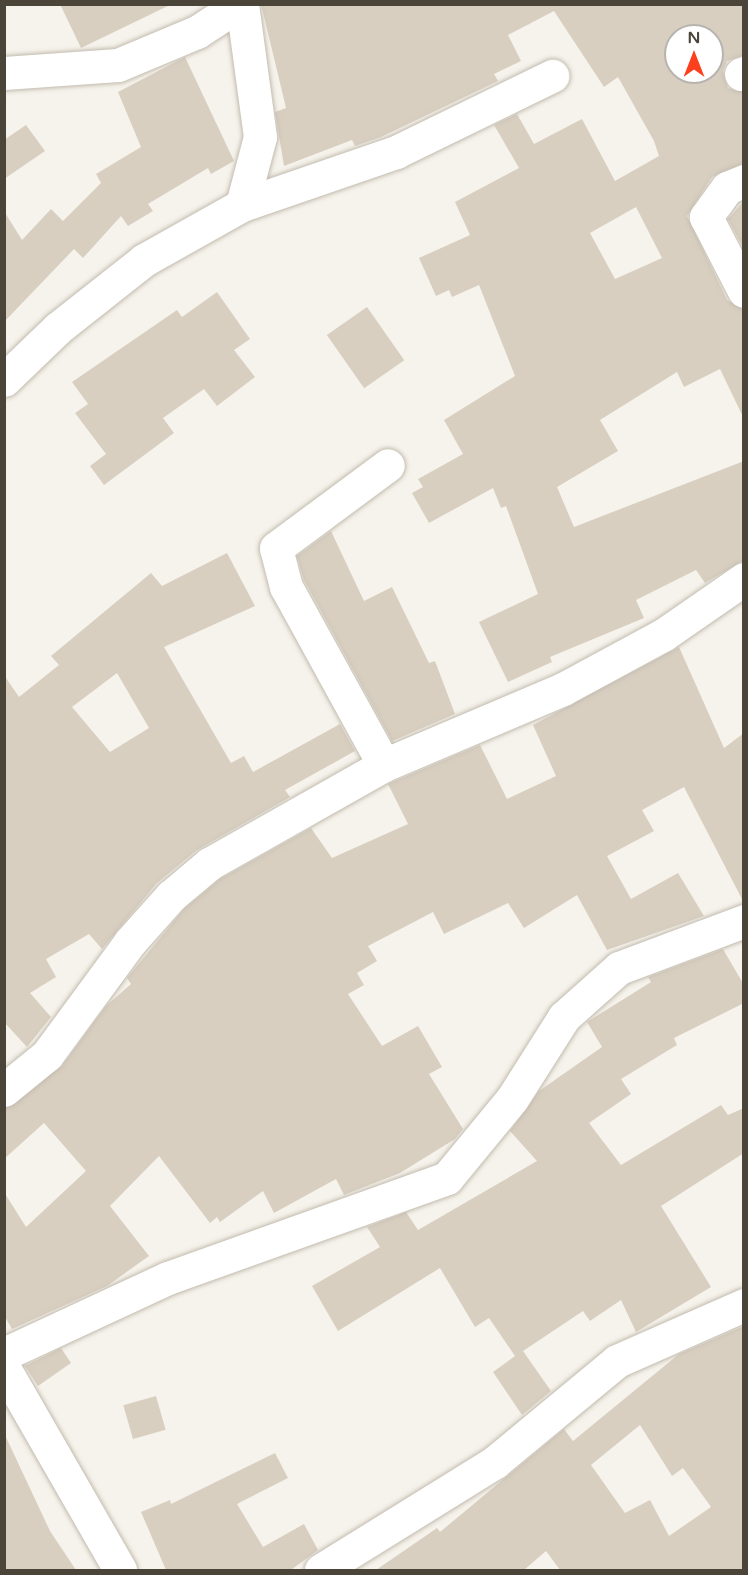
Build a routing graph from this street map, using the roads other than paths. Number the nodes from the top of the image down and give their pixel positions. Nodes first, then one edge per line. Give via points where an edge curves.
1 (241, 4) edge
2 (4, 73) edge
3 (552, 76) dead end
4 (744, 181) edge
5 (242, 205) junction
6 (744, 291) edge
7 (5, 379) edge
8 (388, 465) dead end
9 (744, 579) edge
10 (384, 765) junction
11 (744, 921) edge
12 (4, 1090) edge
13 (744, 1305) edge
14 (4, 1354) edge
15 (4, 1368) edge
16 (120, 1570) edge
17 (321, 1570) edge

1 - 2 street via 196,32 118,64
1 - 5 street via 260,137
3 - 5 street via 396,152
4 - 6 street via 727,188 706,217
5 - 7 street via 144,260 58,328
8 - 10 street via 276,548 286,586
9 - 10 street via 663,635 563,688
10 - 12 street via 209,864 171,896 47,1055
11 - 14 street via 619,968 564,1017 512,1099 447,1178 168,1278
13 - 17 street via 617,1361 495,1462
15 - 16 street

